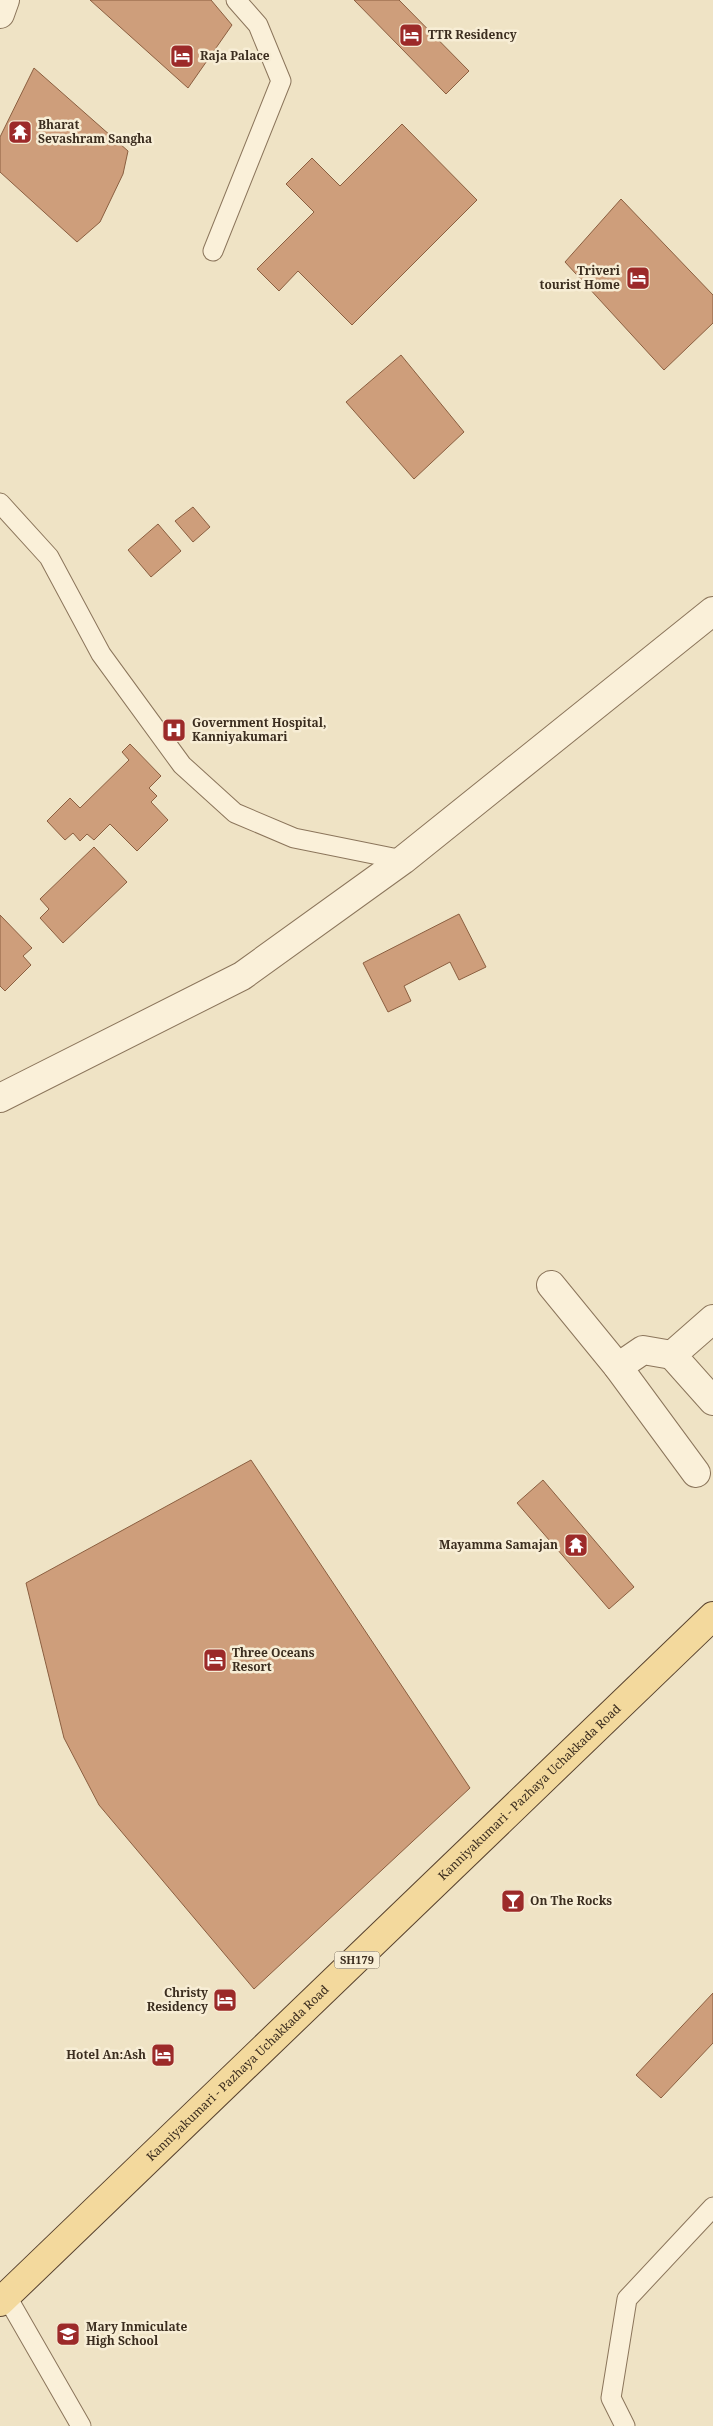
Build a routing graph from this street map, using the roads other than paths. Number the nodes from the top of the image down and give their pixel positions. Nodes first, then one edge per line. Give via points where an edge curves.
1 (5, 0) edge
2 (236, 0) edge
3 (0, 14) edge
4 (213, 251) dead end
5 (0, 502) edge
6 (713, 610) edge
7 (403, 860) junction
8 (0, 1098) edge
9 (551, 1285) dead end
10 (713, 1319) edge
11 (672, 1355) junction
12 (618, 1367) junction
13 (713, 1401) edge
14 (696, 1473) dead end
15 (713, 1616) edge
16 (713, 2207) edge
17 (3, 2300) edge
18 (81, 2426) edge
19 (625, 2426) edge

1 - 3 street
2 - 4 lane via 258,25 281,81
5 - 7 lane via 49,557 101,654 182,765 235,813 294,838
6 - 7 street
7 - 8 street via 242,976
9 - 12 street
10 - 11 street
11 - 12 street via 643,1350
11 - 13 street
12 - 14 street
15 - 17 main road, Kanniyakumari - Pazhaya Uchakkada Road / SH179
16 - 19 lane via 627,2299 611,2398
17 - 18 lane

